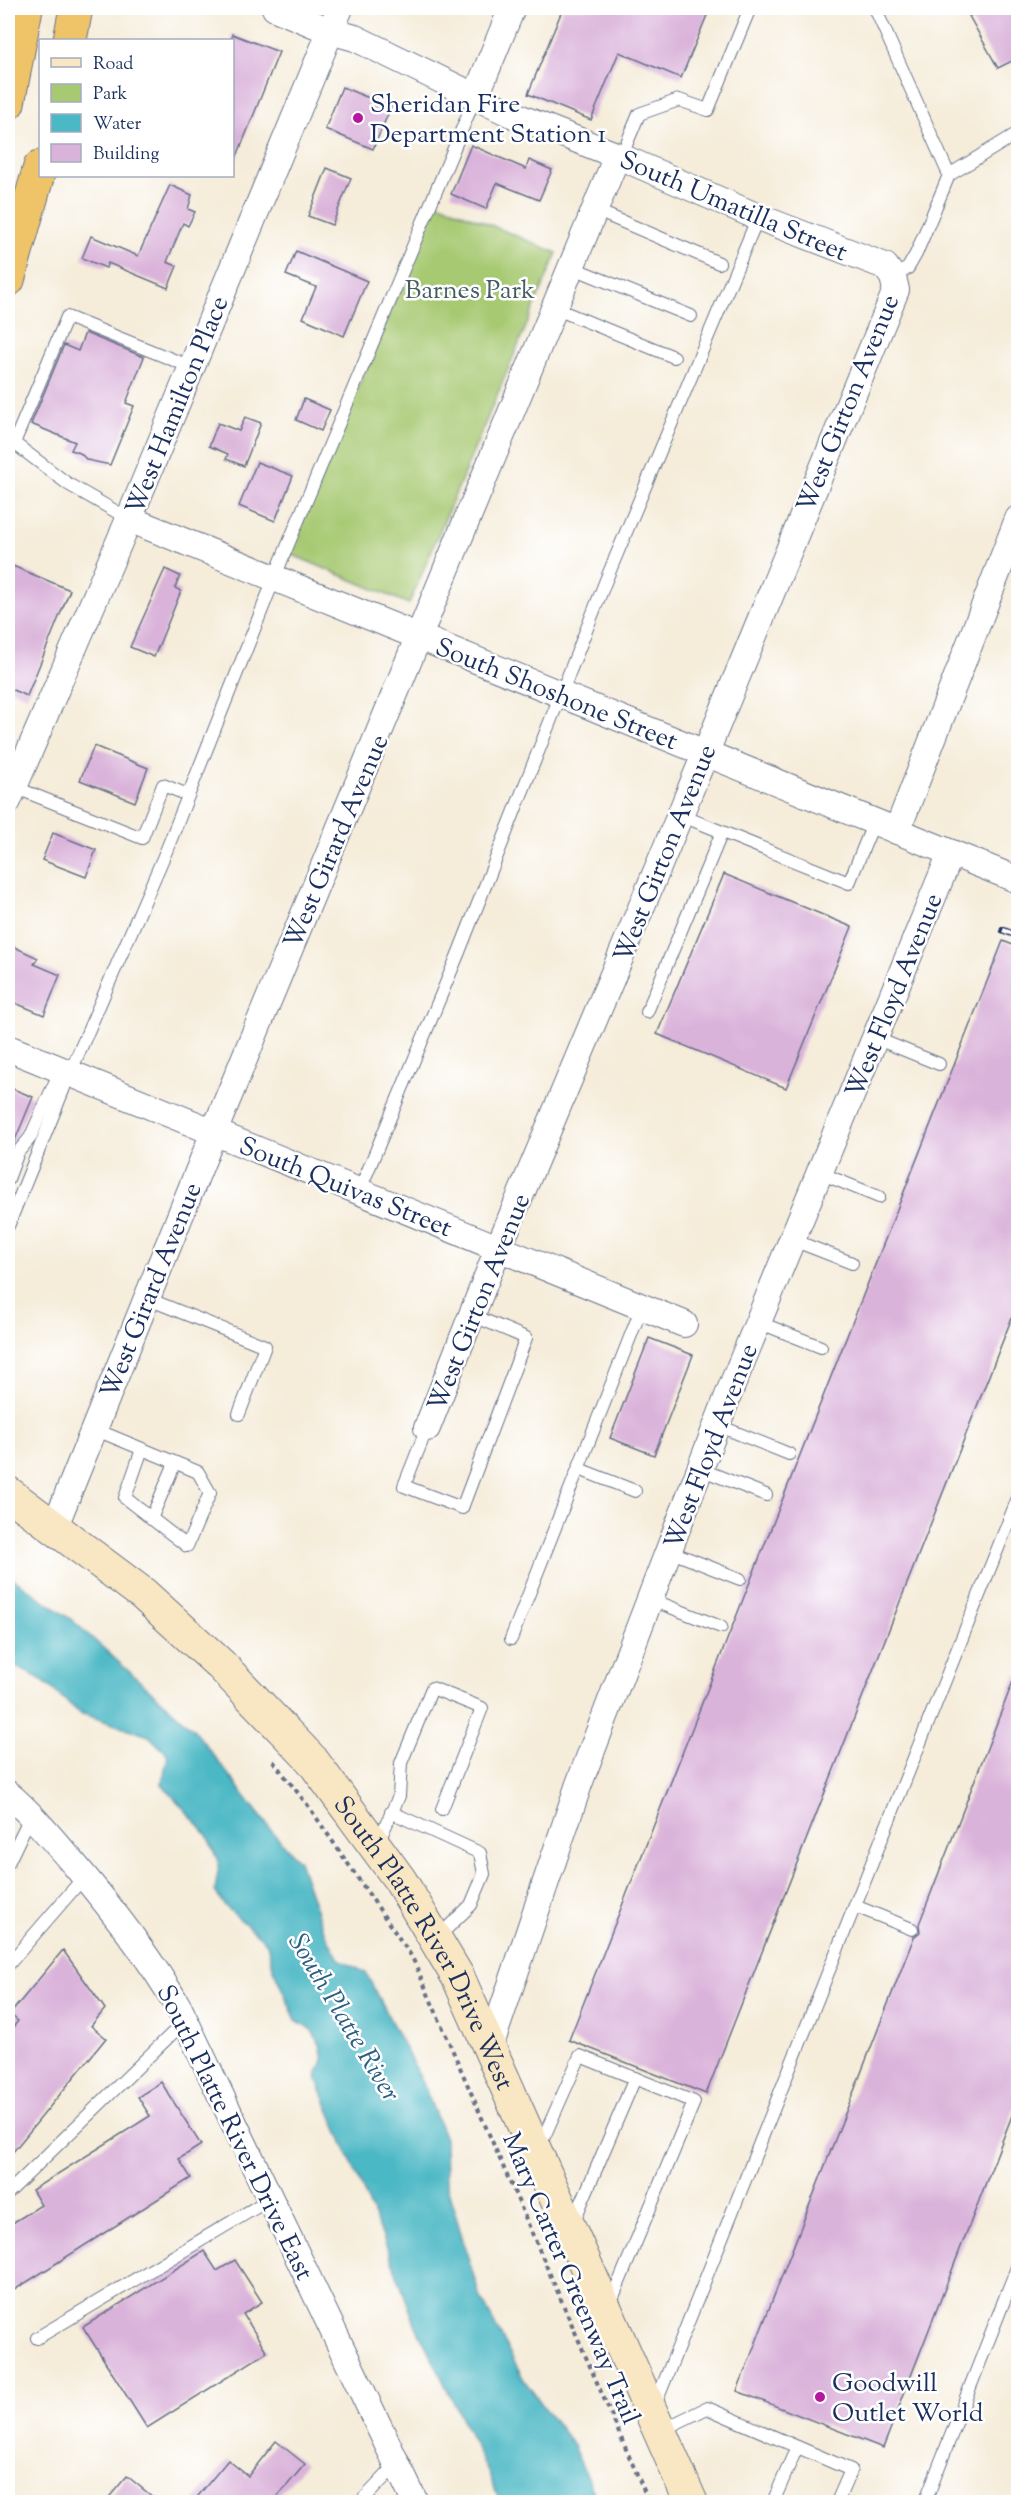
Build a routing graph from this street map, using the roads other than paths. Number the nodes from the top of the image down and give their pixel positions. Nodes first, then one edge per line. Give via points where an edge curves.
1 (26, 8) edge
2 (76, 8) edge
3 (275, 8) edge
4 (340, 8) edge
5 (512, 8) edge
6 (750, 8) edge
7 (875, 8) edge
8 (330, 32) junction
9 (70, 39) edge
10 (475, 98) junction
11 (8, 103) edge
12 (1018, 133) edge
13 (619, 157) junction
14 (39, 171) edge
15 (950, 176) junction
16 (595, 210) junction
17 (758, 217) junction
18 (719, 263) dead end
19 (571, 267) junction
20 (893, 277) junction
21 (8, 280) edge
22 (554, 308) junction
23 (691, 316) dead end
24 (674, 357) dead end
25 (191, 367) junction
26 (129, 519) junction
27 (1018, 519) edge
28 (274, 578) junction
29 (420, 637) junction
30 (561, 695) junction
31 (705, 753) junction
32 (12, 780) edge
33 (188, 795) junction
34 (680, 815) junction
35 (886, 826) junction
36 (722, 832) junction
37 (951, 853) junction
38 (1018, 880) edge
39 (647, 1012) dead end
40 (875, 1038) junction
41 (8, 1048) edge
42 (939, 1064) dead end
43 (65, 1071) junction
44 (214, 1132) junction
45 (820, 1173) junction
46 (8, 1179) edge
47 (359, 1192) junction
48 (879, 1197) dead end
49 (8, 1226) edge
50 (792, 1240) junction
51 (498, 1249) junction
52 (852, 1263) dead end
53 (147, 1298) junction
54 (642, 1307) junction
55 (472, 1315) junction
56 (759, 1322) junction
57 (684, 1324) dead end
58 (820, 1347) dead end
59 (239, 1414) dead end
60 (717, 1425) junction
61 (427, 1428) joint
62 (94, 1429) junction
63 (142, 1449) junction
64 (789, 1454) dead end
65 (175, 1463) junction
66 (579, 1469) junction
67 (700, 1469) junction
68 (635, 1491) dead end
69 (8, 1493) edge
70 (766, 1495) dead end
71 (1018, 1498) edge
72 (151, 1519) junction
73 (55, 1526) junction
74 (669, 1551) junction
75 (740, 1579) dead end
76 (650, 1599) junction
77 (721, 1627) dead end
78 (511, 1639) dead end
79 (8, 1794) edge
80 (442, 1809) dead end
81 (391, 1812) junction
82 (31, 1815) junction
83 (376, 1847) junction
84 (8, 1863) edge
85 (84, 1877) junction
86 (855, 1906) junction
87 (912, 1929) dead end
88 (436, 1940) junction
89 (8, 1965) edge
90 (185, 2020) junction
91 (490, 2047) junction
92 (635, 2078) junction
93 (537, 2155) junction
94 (8, 2193) edge
95 (270, 2199) junction
96 (570, 2229) junction
97 (1018, 2265) edge
98 (607, 2311) junction
99 (37, 2338) dead end
100 (656, 2421) junction
101 (797, 2447) junction
102 (397, 2464) junction
103 (360, 2502) edge
104 (414, 2502) edge
105 (691, 2502) edge
106 (773, 2502) edge
107 (837, 2502) edge
108 (926, 2502) edge

1 - 11 highway
2 - 9 highway
3 - 8 street, South Umatilla Street
4 - 8 street, West Hamilton Place
5 - 10 street
6 - 13 lane via 708,110 680,100 639,114
7 - 15 lane
8 - 10 street, South Umatilla Street via 355,38
8 - 25 street, West Hamilton Place
10 - 13 street, South Umatilla Street
10 - 28 lane
12 - 15 lane
13 - 16 street, West Girard Avenue
13 - 17 street, South Umatilla Street
14 - 21 highway
15 - 20 lane via 916,254 908,268
16 - 18 lane
16 - 19 street, West Girard Avenue
17 - 20 street, South Umatilla Street via 885,266
17 - 30 lane
19 - 22 street, West Girard Avenue
19 - 23 lane
20 - 31 street, West Girton Avenue via 896,290
22 - 24 lane
22 - 29 street, West Girard Avenue
25 - 26 street, West Hamilton Place
25 - 26 lane via 67,317 17,435 14,443 68,484
26 - 28 street, South Shoshone Street
26 - 32 street, West Hamilton Place
27 - 35 street
28 - 29 street, South Shoshone Street
28 - 33 lane
29 - 30 street, South Shoshone Street
29 - 44 street, West Girard Avenue
30 - 31 street, South Shoshone Street
30 - 47 lane
31 - 34 street, West Girton Avenue
31 - 35 street, South Shoshone Street
32 - 33 lane via 142,838 163,785
33 - 43 lane
34 - 36 lane
34 - 51 street, West Girton Avenue
35 - 36 lane via 849,883
35 - 37 street, South Shoshone Street
36 - 39 lane
37 - 38 street, South Shoshone Street
37 - 40 street, West Floyd Avenue
40 - 42 lane
40 - 45 street, West Floyd Avenue
41 - 43 street, South Quivas Street
43 - 44 street, South Quivas Street
43 - 46 lane via 30,1138 18,1152
43 - 49 lane
44 - 47 street, South Quivas Street
44 - 53 street, West Girard Avenue
45 - 48 lane
45 - 50 street, West Floyd Avenue
47 - 51 street, South Quivas Street
50 - 52 lane
50 - 56 street, West Floyd Avenue
51 - 54 street, South Quivas Street
51 - 55 street, West Girton Avenue
53 - 59 lane via 265,1346
53 - 62 street, West Girard Avenue
54 - 57 street, South Quivas Street
54 - 66 lane
55 - 61 street, West Girton Avenue
55 - 61 lane via 526,1338 462,1508 404,1486
56 - 58 lane
56 - 60 street, West Floyd Avenue
60 - 64 lane
60 - 67 street, West Floyd Avenue
62 - 63 lane
62 - 73 street, West Girard Avenue
63 - 65 lane
63 - 72 lane via 125,1498
65 - 72 lane
65 - 72 lane via 198,1472 210,1493 187,1546
66 - 68 lane
66 - 78 lane
67 - 70 lane
67 - 74 street, West Floyd Avenue
69 - 73 street, South Platte River Drive West
71 - 86 lane
73 - 83 street, South Platte River Drive West via 143,1594 246,1690 312,1760
74 - 75 lane
74 - 76 street, West Floyd Avenue
76 - 77 lane
76 - 91 street, West Floyd Avenue via 579,1784
79 - 82 street, South Platte River Drive East
80 - 81 lane via 482,1708 432,1688 401,1763 399,1796
81 - 83 lane
81 - 88 lane via 480,1853 484,1874 471,1905
82 - 84 lane
82 - 85 street, South Platte River Drive East
83 - 88 street, South Platte River Drive West
85 - 89 lane
85 - 90 street, South Platte River Drive East via 157,1970
86 - 87 lane
86 - 100 lane
88 - 91 street, South Platte River Drive West
90 - 94 lane
90 - 95 street, South Platte River Drive East
91 - 93 street, South Platte River Drive West
92 - 93 lane via 580,2056
92 - 96 lane
92 - 98 lane via 694,2102
93 - 96 street, South Platte River Drive West
95 - 99 lane
95 - 102 street, South Platte River Drive East
96 - 98 street, South Platte River Drive West
97 - 108 lane
98 - 100 street, South Platte River Drive West
100 - 101 lane via 707,2408
100 - 105 street, South Platte River Drive West
101 - 106 lane
101 - 107 lane via 851,2470
102 - 103 lane
102 - 104 street, South Platte River Drive East

